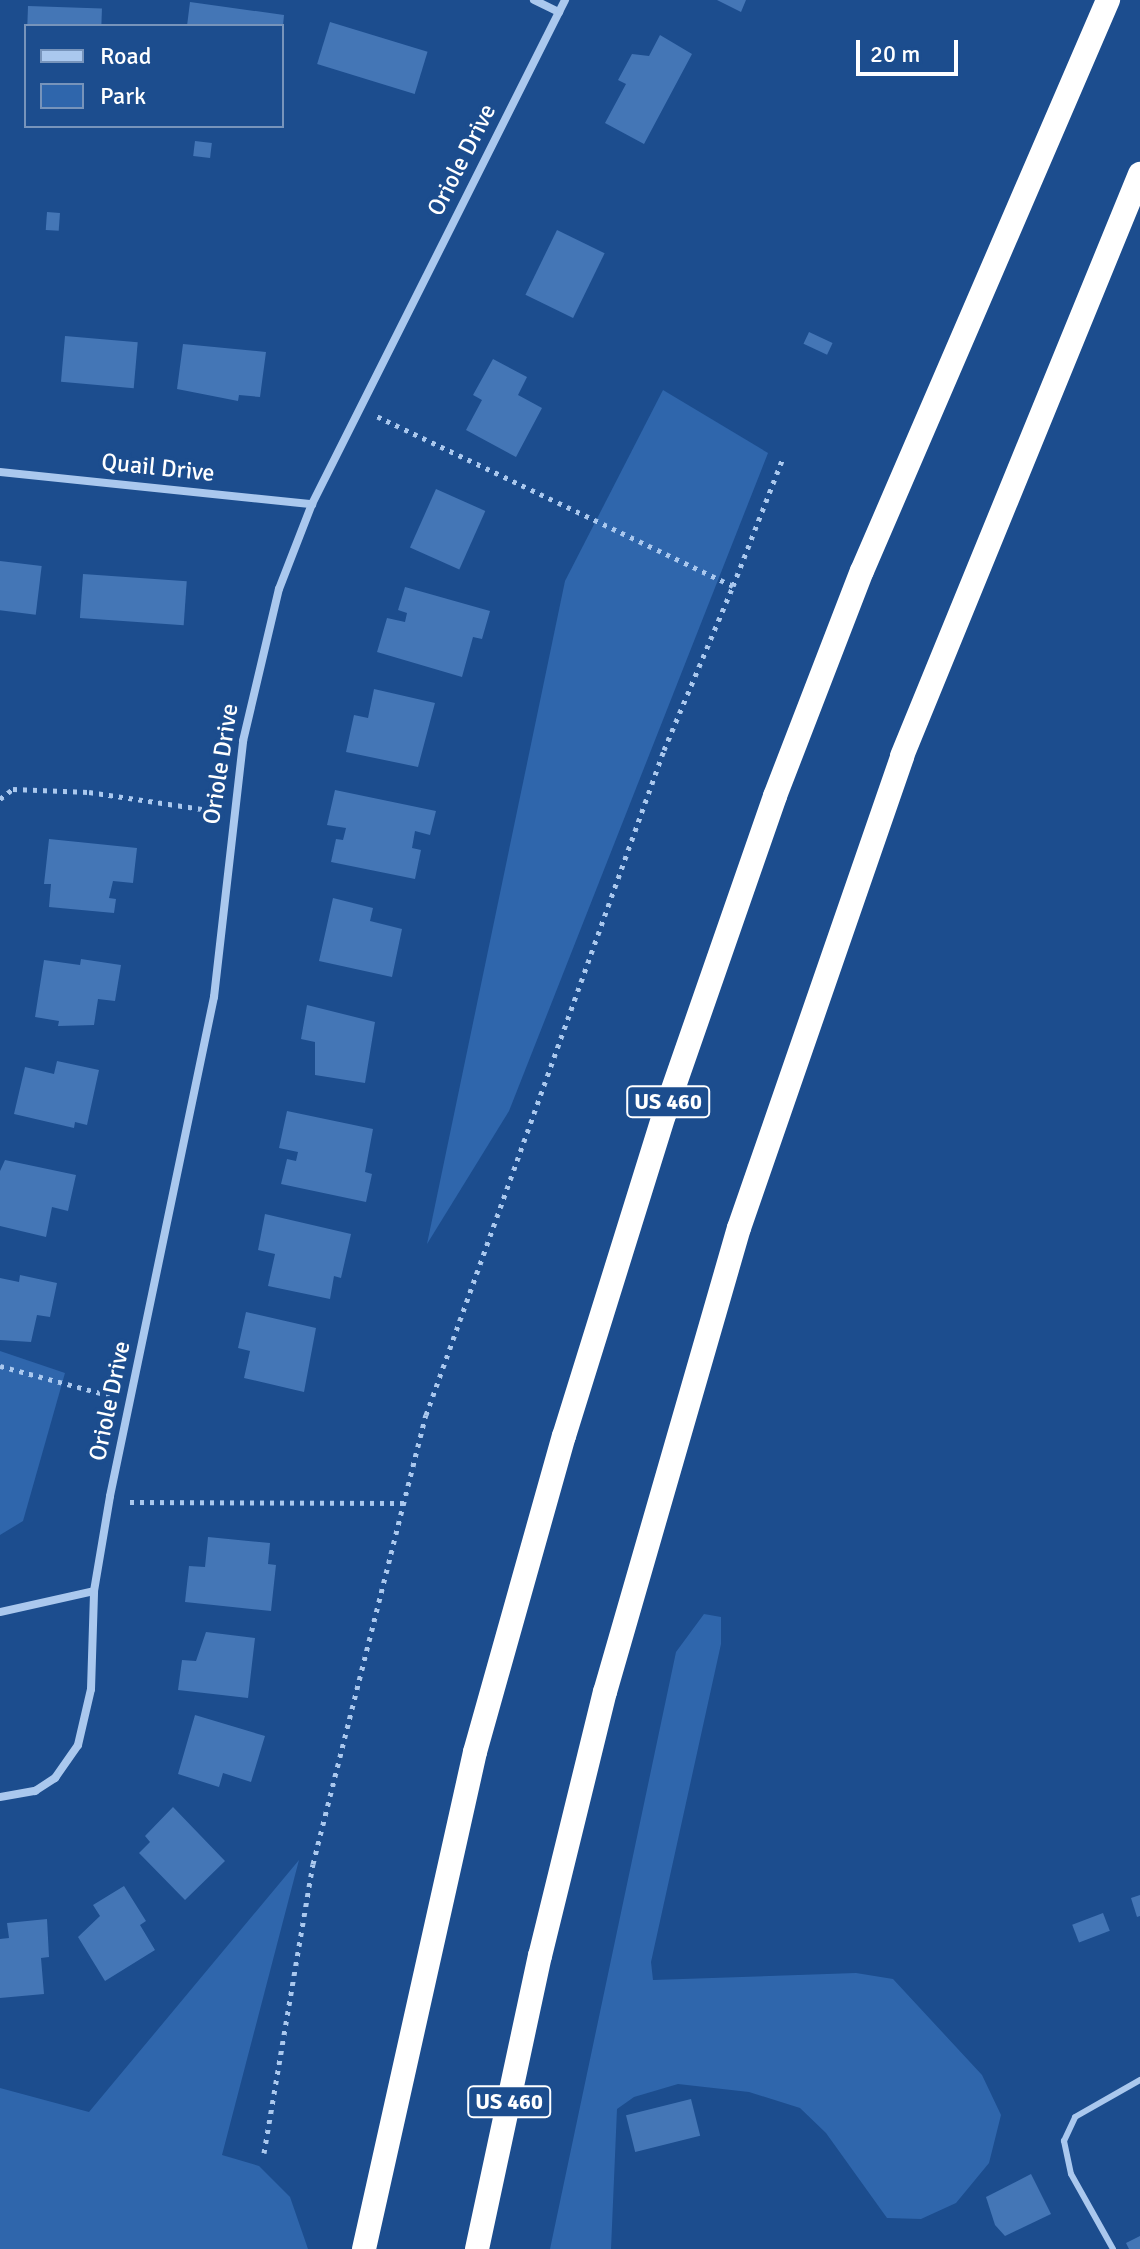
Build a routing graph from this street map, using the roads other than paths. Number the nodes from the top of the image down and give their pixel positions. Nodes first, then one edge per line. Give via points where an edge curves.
1 (534, 0) edge
2 (565, 0) edge
3 (1108, 0) edge
4 (559, 12) junction
5 (1140, 174) edge
6 (0, 472) edge
7 (312, 504) junction
8 (94, 1591) junction
9 (0, 1612) edge
10 (0, 1797) edge
11 (1140, 2080) edge
12 (364, 2249) edge
13 (477, 2249) edge
14 (1113, 2249) edge

1 - 4 street
2 - 4 street, Oriole Drive
3 - 12 highway, US 460 via 862,571 775,796 664,1115 564,1436 475,1752
4 - 7 street, Oriole Drive
5 - 13 highway, US 460 via 902,756 739,1228 605,1692 540,1956
6 - 7 street, Quail Drive
7 - 8 street, Oriole Drive via 256,673 232,812 214,997
8 - 9 street
8 - 10 street, Oriole Drive via 91,1689 78,1745 55,1778 35,1791
11 - 14 lane via 1075,2117 1064,2141 1071,2174

